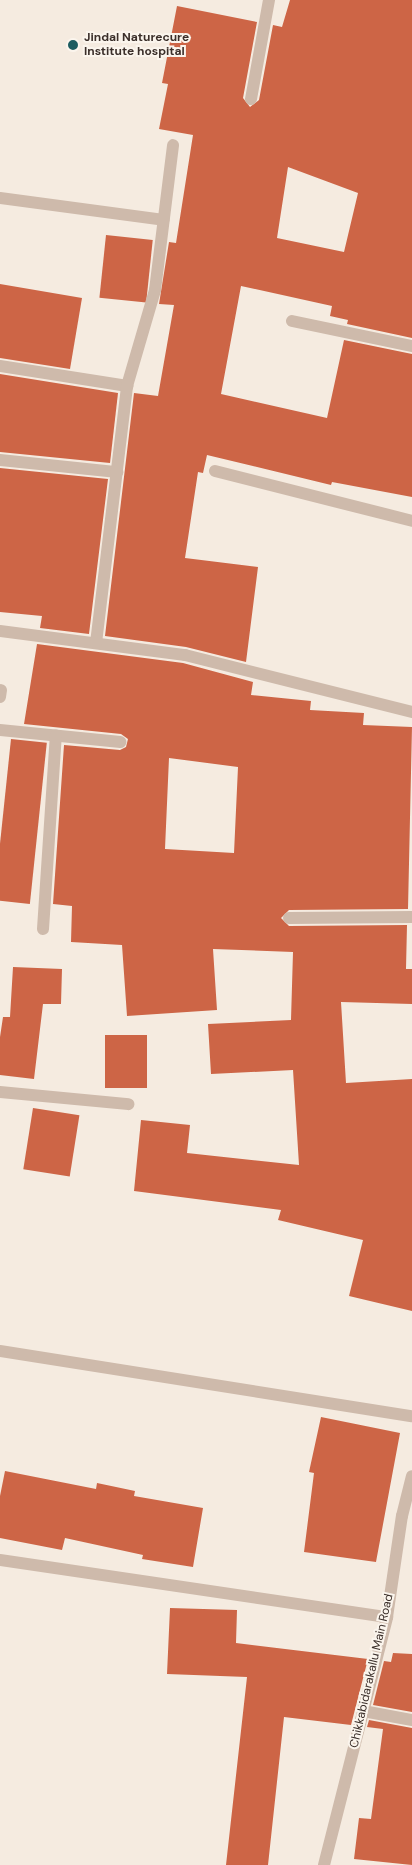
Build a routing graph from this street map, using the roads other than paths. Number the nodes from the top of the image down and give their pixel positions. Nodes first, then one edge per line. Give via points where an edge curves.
1 (269, 0) edge
2 (251, 99) dead end
3 (174, 145) dead end
4 (0, 198) edge
5 (164, 220) junction
6 (292, 321) dead end
7 (412, 346) edge
8 (0, 366) edge
9 (127, 386) junction
10 (0, 460) edge
11 (215, 471) dead end
12 (117, 472) junction
13 (412, 521) edge
14 (0, 631) edge
15 (96, 643) junction
16 (412, 712) edge
17 (0, 730) edge
18 (56, 735) junction
19 (120, 742) dead end
20 (412, 917) edge
21 (289, 918) dead end
22 (42, 929) dead end
23 (0, 1092) edge
24 (128, 1104) dead end
25 (0, 1351) edge
26 (412, 1416) edge
27 (412, 1476) edge
28 (0, 1560) edge
29 (387, 1617) junction
30 (363, 1710) junction
31 (412, 1720) edge
32 (324, 1865) edge

1 - 2 street
3 - 5 street
4 - 5 street
5 - 9 street via 155,290
6 - 7 street
8 - 9 street
9 - 12 street
10 - 12 street
11 - 13 street
12 - 15 street
14 - 15 street
15 - 16 street via 185,655
17 - 18 street
18 - 19 street
18 - 22 street
20 - 21 street
23 - 24 street
25 - 26 street
27 - 29 street, Chikkabidarakallu Main Road via 402,1516
28 - 29 street
29 - 30 street, Chikkabidarakallu Main Road
30 - 31 street
30 - 32 street, Chikkabidarakallu Main Road

